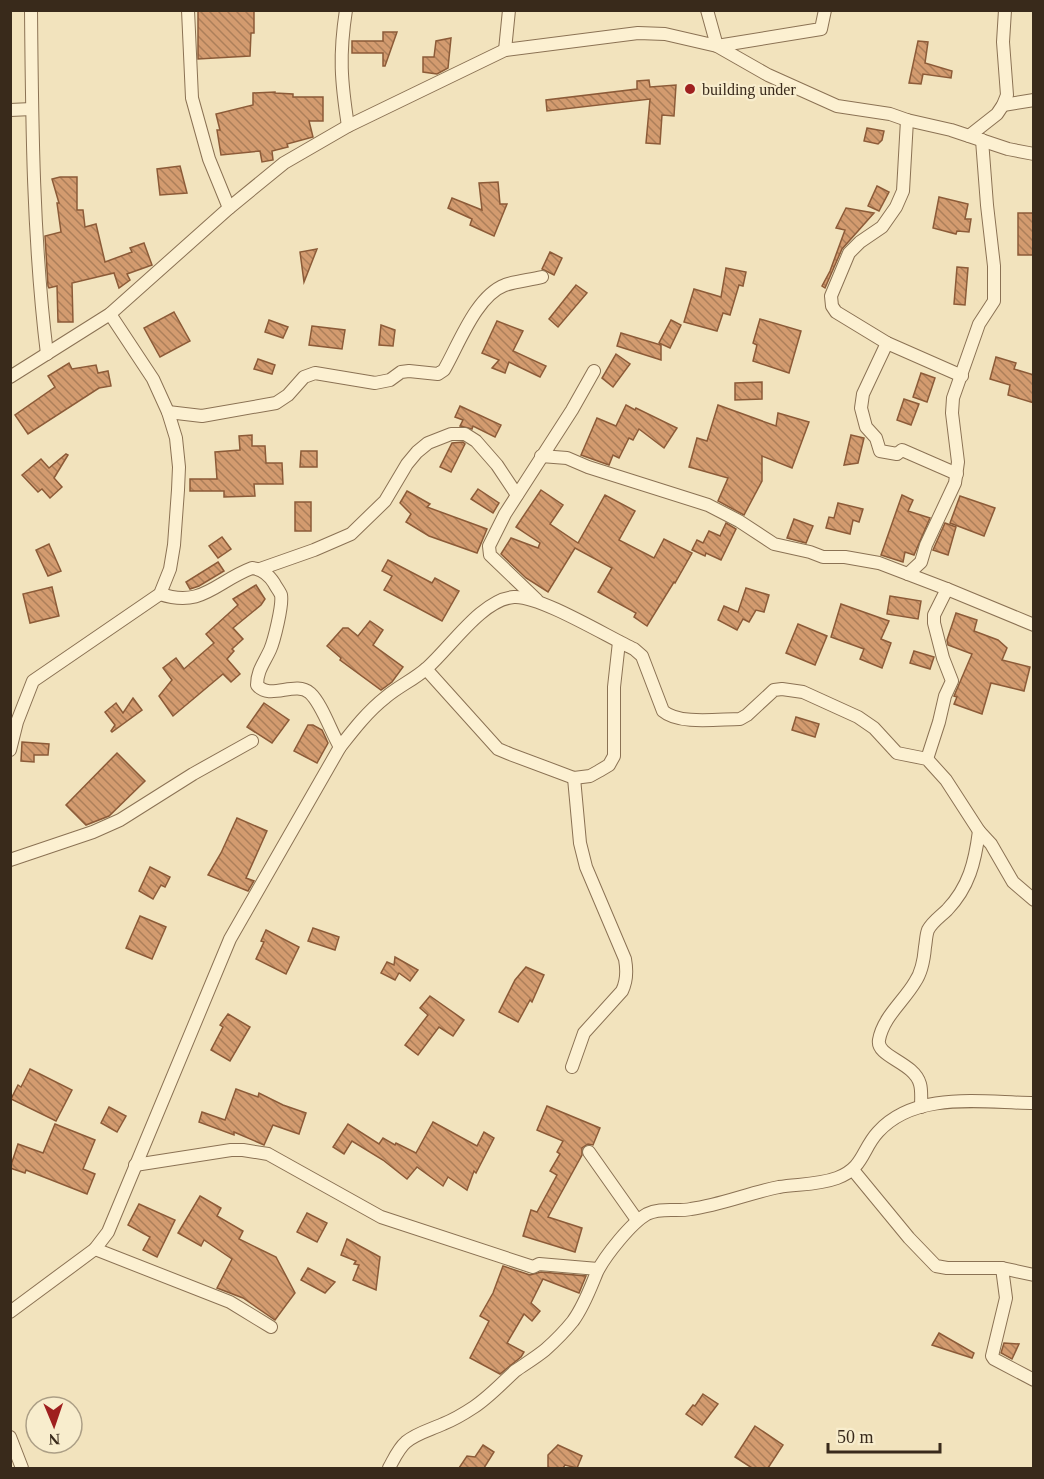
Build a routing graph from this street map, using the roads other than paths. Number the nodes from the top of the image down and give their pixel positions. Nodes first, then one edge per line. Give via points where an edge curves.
1 (31, 10) edge
2 (189, 10) edge
3 (346, 10) edge
4 (509, 10) edge
5 (707, 10) edge
6 (825, 10) edge
7 (1005, 10) edge
8 (717, 46) junction
9 (505, 50) junction
10 (1034, 100) edge
11 (1003, 105) junction
12 (32, 109) junction
13 (10, 110) edge
14 (907, 120) junction
15 (348, 126) junction
16 (969, 136) junction
17 (982, 140) junction
18 (1034, 154) edge
19 (229, 208) junction
20 (542, 277) dead end
21 (110, 314) junction
22 (887, 343) junction
23 (47, 354) junction
24 (594, 371) dead end
25 (962, 376) junction
26 (10, 377) edge
27 (168, 412) junction
28 (541, 456) junction
29 (957, 474) junction
30 (517, 495) junction
31 (260, 570) junction
32 (908, 574) junction
33 (947, 589) junction
34 (160, 594) junction
35 (537, 601) junction
36 (1034, 625) edge
37 (619, 642) junction
38 (426, 669) junction
39 (252, 741) dead end
40 (339, 747) junction
41 (10, 750) edge
42 (927, 759) junction
43 (574, 778) junction
44 (980, 831) junction
45 (10, 860) edge
46 (1034, 900) edge
47 (572, 1067) dead end
48 (1034, 1103) edge
49 (921, 1107) junction
50 (590, 1152) dead end
51 (135, 1166) junction
52 (853, 1170) junction
53 (638, 1220) junction
54 (95, 1249) junction
55 (1002, 1268) junction
56 (598, 1269) junction
57 (1034, 1275) edge
58 (10, 1312) edge
59 (271, 1327) dead end
60 (1034, 1380) edge
61 (10, 1437) edge
62 (22, 1468) edge
63 (389, 1468) edge

1 - 12 street
2 - 19 street via 192,98 209,159
3 - 15 street via 341,86
4 - 9 street
5 - 8 street
6 - 8 street via 821,29
7 - 11 street via 1007,82
8 - 9 street via 665,34 638,33
8 - 14 street via 837,106
9 - 15 street
10 - 11 street
11 - 16 street via 989,122
12 - 13 street
12 - 23 street via 35,221
14 - 16 street
14 - 22 street via 901,198 882,227 849,253 831,296 836,312
15 - 19 street via 284,163
16 - 17 street
17 - 18 street
17 - 25 street via 995,291
19 - 21 street
20 - 27 street via 504,285 490,294 438,374 401,372 375,384 315,374 304,377 276,403 202,416
21 - 23 street
21 - 27 street via 153,379
22 - 25 street
22 - 29 street via 863,394 861,408 866,427 876,438 880,451 897,454 902,450
23 - 26 street
24 - 28 street
25 - 29 street via 952,413
27 - 34 street via 179,467 174,545
28 - 30 street
28 - 32 street via 567,458 708,505 774,544 823,557 879,564
29 - 32 street via 921,562
30 - 31 street via 476,441 465,434 451,434 417,452 386,501 351,534
30 - 35 street via 489,546 490,555
31 - 34 street via 248,570 190,598
31 - 40 street via 281,596 270,650 258,673 257,685 263,690 294,688 309,692
32 - 33 street
33 - 36 street
33 - 42 street via 934,623 952,681
34 - 41 street via 33,681
35 - 37 street
35 - 38 street via 500,599
37 - 42 street via 642,656 663,711 670,716 740,719 774,690 793,690 858,717 897,753
37 - 43 street via 614,687 614,756 609,765 590,776
38 - 40 street via 386,696
38 - 43 street via 498,749
39 - 45 street via 120,820
40 - 51 street via 230,939
42 - 44 street
43 - 47 street via 586,867 626,968 622,992 584,1033
44 - 46 street via 1013,882
44 - 49 street via 966,885 927,931 917,980 887,1020 879,1040 884,1053 915,1074 920,1084
48 - 49 street via 993,1101
49 - 52 street via 899,1116 878,1132
50 - 53 street
51 - 54 street via 108,1232
51 - 56 street via 231,1150 268,1154 381,1217 533,1267 539,1264
52 - 53 street via 820,1182 778,1187 688,1210 668,1209
52 - 55 street via 936,1266
53 - 56 street
54 - 58 street
54 - 59 street via 230,1302
55 - 57 street
55 - 60 street via 1005,1298 992,1356
56 - 63 street via 573,1320 545,1349 476,1406 405,1443
61 - 62 street

